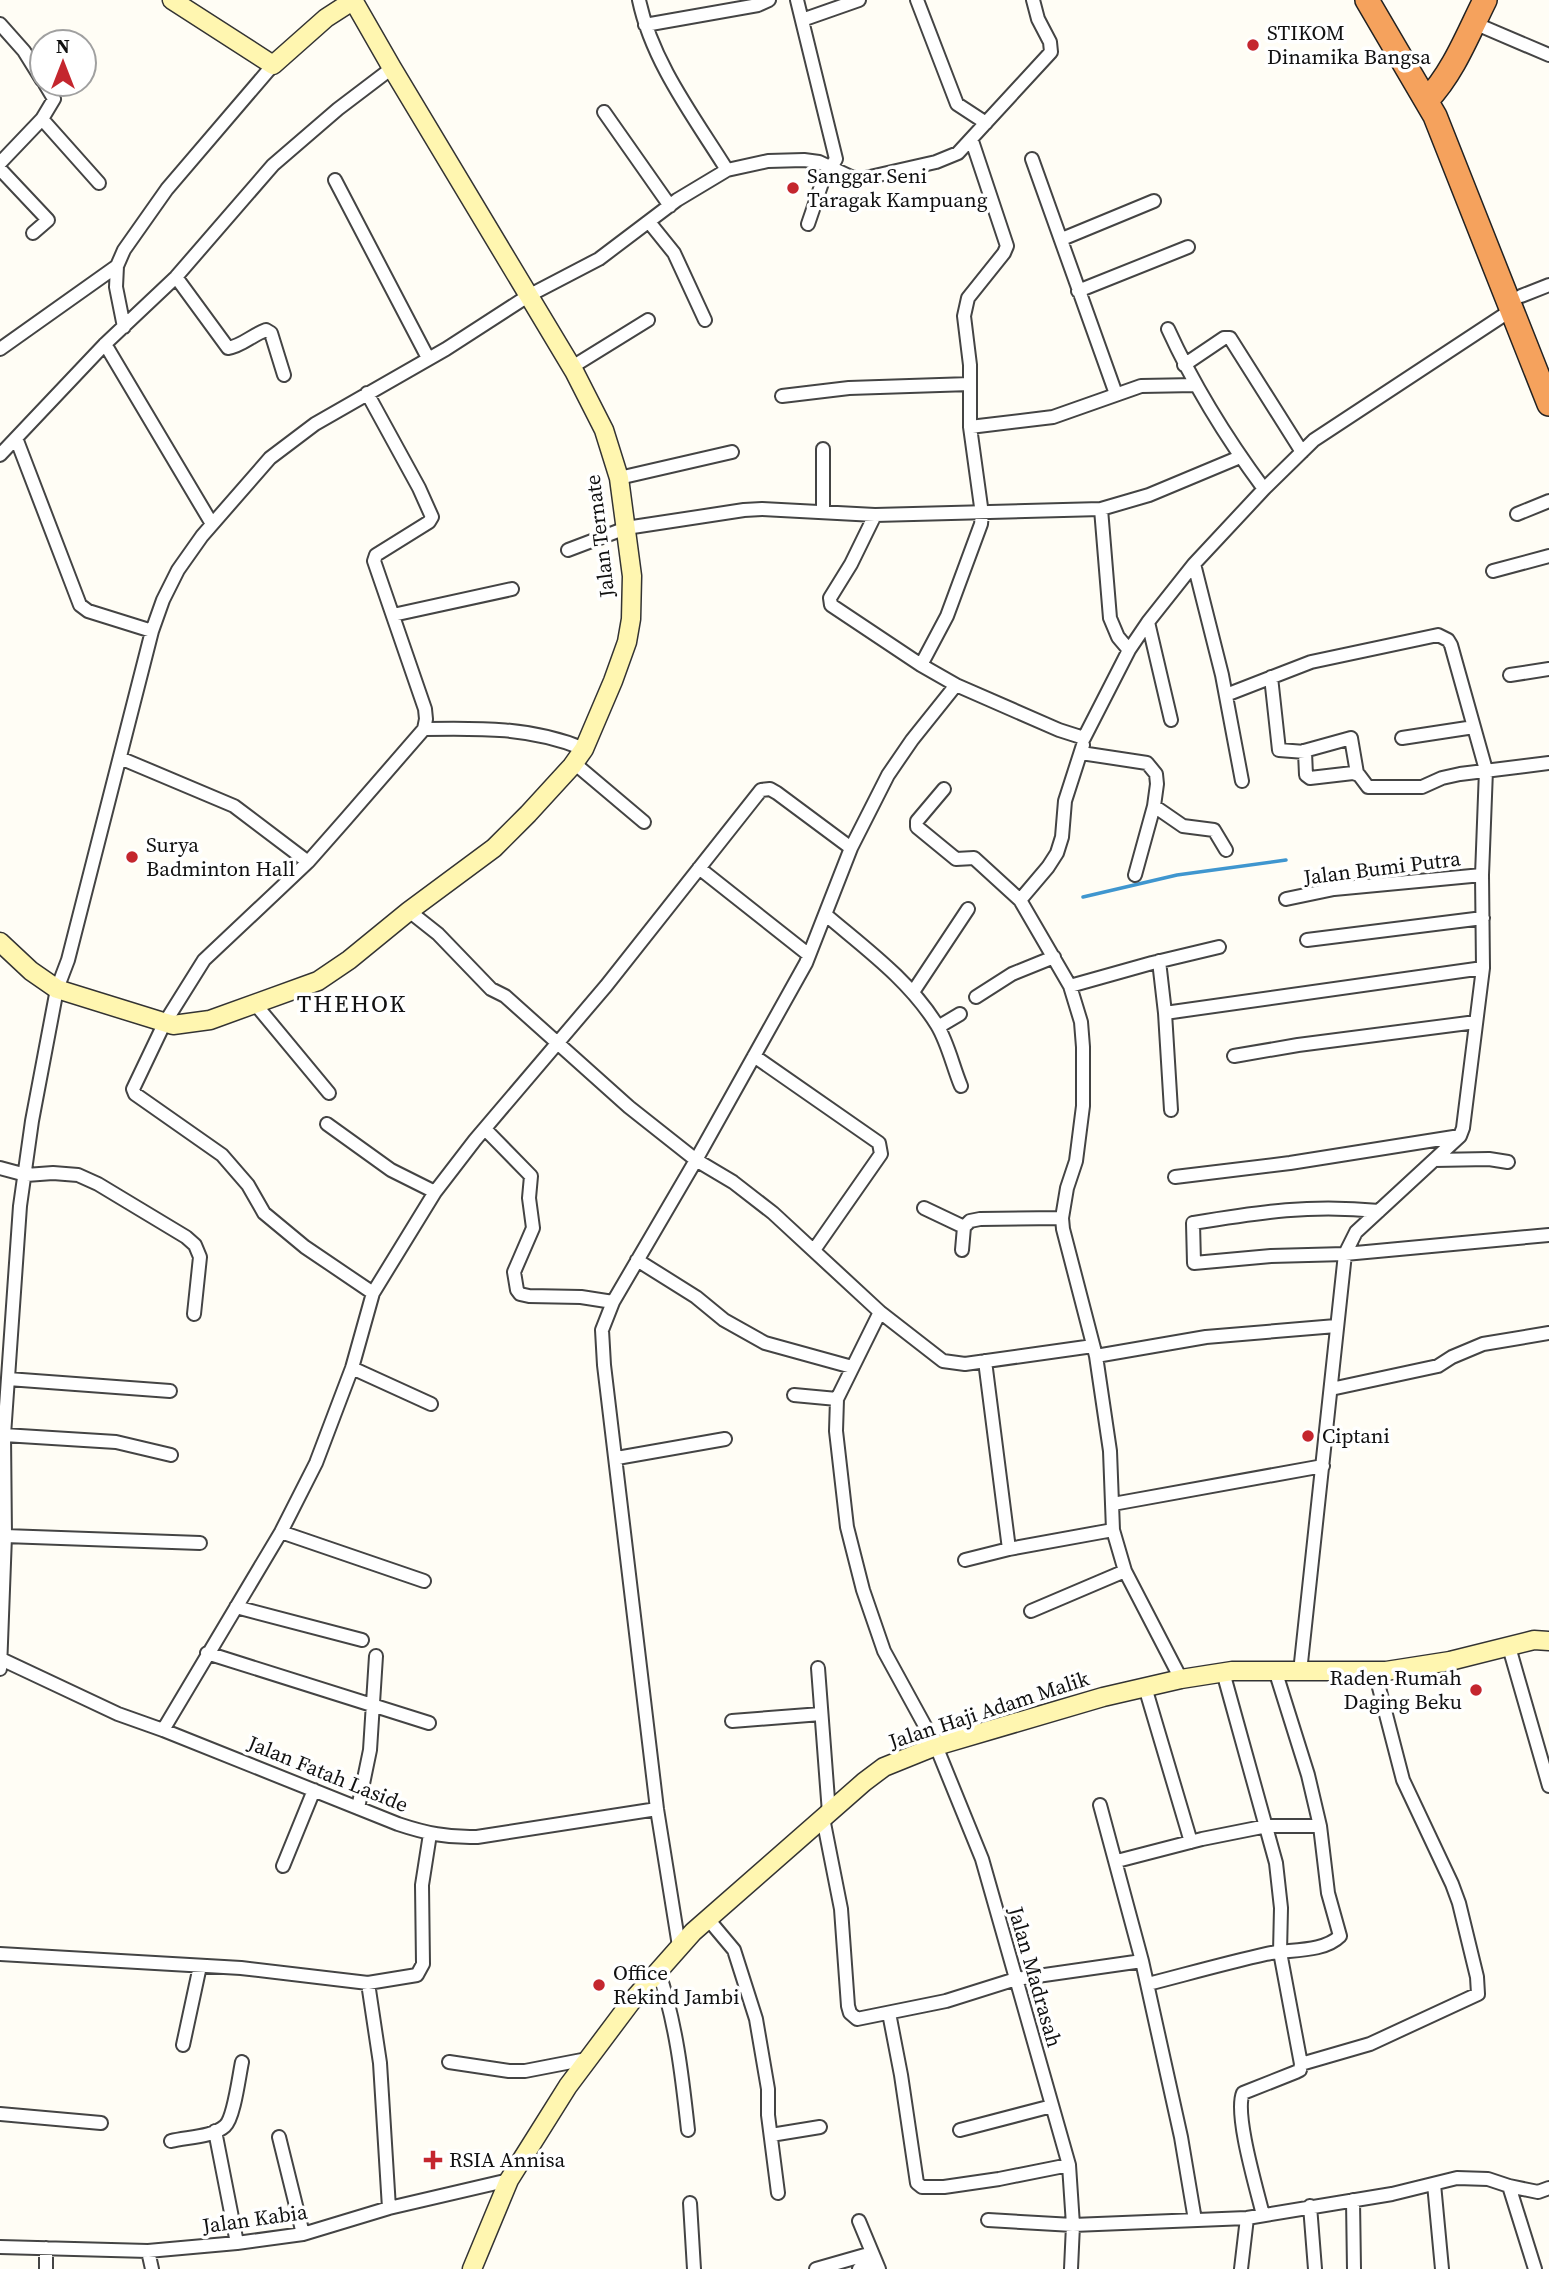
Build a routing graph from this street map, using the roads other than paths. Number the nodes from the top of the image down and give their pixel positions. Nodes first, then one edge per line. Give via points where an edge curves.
1 (172, 0) edge
2 (354, 0) edge
3 (639, 0) edge
4 (769, 0) edge
5 (797, 0) edge
6 (859, 0) edge
7 (917, 0) edge
8 (1033, 0) edge
9 (1367, 0) edge
10 (1380, 0) edge
11 (1485, 0) edge
12 (1473, 11) edge
13 (802, 20) junction
14 (0, 24) edge
15 (645, 25) junction
16 (1549, 55) edge
17 (28, 58) edge
18 (273, 65) junction
19 (392, 68) junction
20 (1428, 89) junction
21 (53, 98) edge
22 (604, 112) dead end
23 (42, 119) junction
24 (986, 123) junction
25 (972, 141) junction
26 (1032, 159) dead end
27 (0, 163) edge
28 (832, 167) junction
29 (0, 169) edge
30 (727, 170) junction
31 (335, 180) dead end
32 (99, 183) dead end
33 (1154, 201) dead end
34 (670, 206) junction
35 (649, 222) junction
36 (808, 224) dead end
37 (33, 233) dead end
38 (1062, 239) junction
39 (1188, 247) dead end
40 (117, 266) junction
41 (176, 277) junction
42 (1549, 285) edge
43 (1078, 291) junction
44 (528, 296) junction
45 (1517, 302) junction
46 (648, 320) dead end
47 (705, 320) dead end
48 (124, 327) junction
49 (1168, 329) dead end
50 (105, 344) junction
51 (1533, 344) junction
52 (0, 349) edge
53 (428, 358) junction
54 (1184, 365) junction
55 (572, 367) junction
56 (1549, 368) edge
57 (284, 375) dead end
58 (971, 384) junction
59 (1196, 384) junction
60 (367, 393) junction
61 (1116, 394) junction
62 (782, 396) dead end
63 (1549, 404) edge
64 (970, 427) junction
65 (16, 438) junction
66 (823, 449) dead end
67 (732, 452) dead end
68 (1301, 452) junction
69 (0, 455) edge
70 (1240, 457) junction
71 (619, 478) junction
72 (1264, 489) junction
73 (1549, 500) edge
74 (1101, 509) junction
75 (822, 512) junction
76 (982, 513) junction
77 (1517, 514) dead end
78 (874, 515) junction
79 (212, 524) junction
80 (626, 528) junction
81 (568, 550) dead end
82 (1549, 556) edge
83 (1194, 564) junction
84 (1493, 571) dead end
85 (512, 589) dead end
86 (393, 615) junction
87 (1148, 622) junction
88 (152, 631) junction
89 (1129, 650) junction
90 (921, 664) junction
91 (1549, 669) edge
92 (1510, 675) dead end
93 (1271, 677) junction
94 (956, 685) junction
95 (1226, 695) junction
96 (1171, 720) dead end
97 (1474, 727) junction
98 (424, 729) junction
99 (1084, 738) junction
100 (1402, 738) dead end
101 (1304, 751) junction
102 (1082, 752) junction
103 (579, 756) junction
104 (120, 758) junction
105 (1549, 763) edge
106 (1486, 770) junction
107 (1357, 773) junction
108 (1242, 781) dead end
109 (944, 789) dead end
110 (1154, 806) junction
111 (644, 822) dead end
112 (851, 848) junction
113 (1226, 850) dead end
114 (308, 862) junction
115 (699, 868) junction
116 (1135, 875) dead end
117 (1482, 875) junction
118 (1286, 899) dead end
119 (1020, 900) junction
120 (968, 909) dead end
121 (409, 911) junction
122 (826, 915) junction
123 (1483, 918) junction
124 (1307, 940) dead end
125 (0, 942) edge
126 (1219, 947) dead end
127 (809, 955) junction
128 (1054, 957) junction
129 (1158, 961) junction
130 (1483, 968) junction
131 (1070, 986) junction
132 (57, 989) junction
133 (913, 992) junction
134 (976, 997) dead end
135 (256, 1004) junction
136 (1166, 1013) junction
137 (960, 1014) dead end
138 (1476, 1022) junction
139 (164, 1024) junction
140 (938, 1027) junction
141 (557, 1044) junction
142 (754, 1056) junction
143 (1234, 1056) dead end
144 (961, 1086) dead end
145 (329, 1093) dead end
146 (1171, 1110) dead end
147 (327, 1124) dead end
148 (485, 1129) junction
149 (1460, 1136) junction
150 (696, 1160) junction
151 (1434, 1160) junction
152 (1508, 1162) dead end
153 (0, 1168) edge
154 (26, 1175) junction
155 (1175, 1177) dead end
156 (435, 1192) junction
157 (924, 1208) dead end
158 (1379, 1211) junction
159 (1062, 1218) junction
160 (964, 1227) junction
161 (1549, 1235) edge
162 (814, 1250) junction
163 (962, 1250) dead end
164 (1345, 1254) junction
165 (637, 1260) junction
166 (373, 1293) junction
167 (613, 1302) junction
168 (880, 1312) junction
169 (194, 1314) dead end
170 (1336, 1326) junction
171 (1549, 1333) edge
172 (1094, 1351) junction
173 (985, 1361) junction
174 (852, 1367) junction
175 (352, 1368) junction
176 (8, 1379) junction
177 (1331, 1389) junction
178 (170, 1391) dead end
179 (794, 1395) dead end
180 (837, 1399) junction
181 (431, 1404) dead end
182 (3, 1411) edge
183 (4, 1435) junction
184 (725, 1439) dead end
185 (171, 1455) dead end
186 (617, 1458) junction
187 (1323, 1466) junction
188 (1113, 1504) junction
189 (2, 1512) edge
190 (1113, 1530) junction
191 (281, 1532) junction
192 (5, 1536) junction
193 (200, 1543) dead end
194 (1009, 1549) junction
195 (2, 1555) edge
196 (965, 1560) dead end
197 (1125, 1571) junction
198 (424, 1581) dead end
199 (236, 1606) junction
200 (1031, 1611) dead end
201 (1544, 1637) edge
202 (362, 1640) dead end
203 (1509, 1647) junction
204 (207, 1653) junction
205 (376, 1656) dead end
206 (1, 1659) edge
207 (818, 1668) dead end
208 (0, 1669) edge
209 (1275, 1670) junction
210 (1223, 1672) junction
211 (1300, 1672) junction
212 (1375, 1672) junction
213 (1181, 1679) junction
214 (1145, 1687) junction
215 (374, 1707) junction
216 (821, 1714) junction
217 (732, 1721) dead end
218 (429, 1723) dead end
219 (163, 1730) junction
220 (936, 1746) junction
221 (1549, 1786) edge
222 (314, 1790) junction
223 (1100, 1805) dead end
224 (358, 1808) junction
225 (657, 1809) junction
226 (826, 1815) junction
227 (1267, 1826) junction
228 (1320, 1826) junction
229 (430, 1834) junction
230 (1191, 1842) junction
231 (1117, 1861) junction
232 (283, 1866) dead end
233 (708, 1919) junction
234 (679, 1946) junction
235 (1280, 1952) junction
236 (0, 1954) edge
237 (1142, 1961) junction
238 (200, 1966) junction
239 (657, 1970) junction
240 (1016, 1979) junction
241 (368, 1983) junction
242 (1148, 1984) junction
243 (889, 2013) junction
244 (183, 2045) dead end
245 (587, 2059) junction
246 (242, 2062) dead end
247 (449, 2062) dead end
248 (1301, 2064) junction
249 (1052, 2106) junction
250 (0, 2114) edge
251 (101, 2123) dead end
252 (820, 2127) dead end
253 (688, 2130) dead end
254 (960, 2130) dead end
255 (215, 2131) junction
256 (771, 2135) junction
257 (279, 2137) dead end
258 (171, 2141) dead end
259 (1069, 2165) junction
260 (509, 2180) junction
261 (1434, 2184) junction
262 (1509, 2186) junction
263 (1549, 2189) edge
264 (778, 2193) dead end
265 (1353, 2200) junction
266 (690, 2203) dead end
267 (1310, 2206) junction
268 (389, 2208) junction
269 (1263, 2215) junction
270 (1247, 2218) junction
271 (988, 2220) dead end
272 (1195, 2220) junction
273 (859, 2221) dead end
274 (1073, 2225) junction
275 (303, 2234) junction
276 (237, 2243) junction
277 (0, 2247) edge
278 (46, 2248) junction
279 (148, 2251) junction
280 (876, 2261) edge
281 (46, 2269) edge
282 (152, 2269) edge
283 (472, 2269) edge
284 (694, 2269) edge
285 (816, 2269) edge
286 (859, 2269) edge
287 (1072, 2269) edge
288 (1241, 2269) edge
289 (1315, 2269) edge
290 (1354, 2269) edge
291 (1442, 2269) edge
292 (1535, 2269) edge

1 - 18 street
2 - 18 street
2 - 19 street, Jalan Ternate
3 - 15 street
4 - 15 street
5 - 13 street
6 - 13 street
7 - 24 street via 957,104
8 - 24 street via 1051,52
9 - 20 highway
10 - 20 highway
11 - 12 highway
12 - 16 street
12 - 20 highway
13 - 28 street via 836,156
14 - 17 street
15 - 30 street via 672,80
18 - 40 street via 167,189
19 - 41 street via 274,165
19 - 44 street, Jalan Ternate
20 - 45 highway
21 - 23 street
22 - 34 street
23 - 27 street
23 - 32 street
24 - 25 street
25 - 28 street via 952,156 879,177 851,177
25 - 58 street via 1007,246 966,304
26 - 38 street
28 - 30 street via 804,160 768,161
28 - 36 street
29 - 37 street via 48,220
30 - 34 street
31 - 53 street
33 - 38 street
34 - 35 street
35 - 44 street via 599,259
35 - 47 street via 674,253
38 - 43 street
39 - 43 street
40 - 48 street
40 - 52 street
41 - 48 street
41 - 57 street via 228,348 266,330 271,333
42 - 45 street
43 - 61 street
44 - 53 street
44 - 55 street, Jalan Ternate
45 - 51 highway
45 - 68 street
46 - 55 street
48 - 50 street
49 - 54 street
50 - 65 street
50 - 79 street
51 - 56 highway
51 - 63 highway
53 - 60 street
54 - 59 street
54 - 68 street via 1230,338
55 - 71 street, Jalan Ternate via 604,430
58 - 62 street via 849,388
58 - 64 street
59 - 61 street via 1141,386
59 - 70 street
60 - 79 street via 270,458
60 - 86 street via 432,517 374,558
61 - 64 street via 1053,417
64 - 76 street
65 - 69 street
65 - 88 street via 80,605
66 - 75 street
67 - 71 street
68 - 72 street
70 - 72 street
70 - 74 street via 1149,495
71 - 80 street, Jalan Ternate
72 - 83 street
73 - 77 street
74 - 76 street
74 - 89 street via 1110,618
75 - 78 street
75 - 80 street via 744,510
76 - 78 street
76 - 90 street via 947,616
78 - 90 street via 829,601
79 - 88 street via 178,570
80 - 81 street
80 - 103 street, Jalan Ternate via 632,576 627,642
82 - 84 street
83 - 87 street
83 - 95 street
85 - 86 street
86 - 98 street via 425,709
87 - 89 street
87 - 96 street
88 - 104 street
89 - 99 street
90 - 94 street
91 - 92 street
93 - 95 street
93 - 97 street via 1311,662 1438,635 1451,645
93 - 101 street via 1279,750
94 - 99 street
94 - 112 street via 888,775
95 - 108 street
97 - 100 street
97 - 106 street
98 - 103 street via 539,734 556,738
98 - 114 street
99 - 102 street
101 - 107 street via 1308,777
101 - 107 street via 1351,738
102 - 110 street via 1147,763 1156,774
102 - 119 street via 1065,801 1057,853
103 - 111 street
103 - 121 street, Jalan Ternate via 494,848
104 - 114 street via 234,806
104 - 132 street
105 - 106 street
106 - 107 street via 1442,778 1422,787 1368,787
106 - 117 street
109 - 119 street via 917,827 956,859 974,858
110 - 113 street via 1183,826 1214,830
110 - 116 street
112 - 115 street via 766,789
112 - 122 street
114 - 139 street via 204,960
115 - 127 street
115 - 141 street
117 - 118 street, Jalan Bumi Putra via 1335,889
117 - 123 street
119 - 128 street
120 - 133 street
121 - 135 street, Jalan Ternate via 318,981
121 - 141 street
122 - 127 street
122 - 133 street
123 - 124 street
123 - 130 street
125 - 132 street, Jalan Ternate
126 - 129 street
127 - 142 street
128 - 131 street
128 - 134 street via 1012,974
129 - 131 street
129 - 136 street
130 - 136 street
130 - 138 street
131 - 159 street via 1081,1022 1083,1106
132 - 139 street, Jalan Ternate
132 - 154 street
133 - 140 street
135 - 139 street, Jalan Ternate via 188,1025
135 - 145 street
136 - 146 street
137 - 140 street
138 - 143 street
138 - 149 street
139 - 166 street via 134,1084 135,1094 222,1154 264,1213
140 - 144 street
141 - 148 street
141 - 150 street
142 - 150 street
142 - 162 street via 881,1149
147 - 156 street via 380,1163
148 - 156 street
148 - 167 street via 531,1175 533,1228 514,1272 517,1290 529,1296
149 - 151 street
149 - 155 street
150 - 162 street via 733,1182
150 - 165 street
151 - 152 street
151 - 158 street
153 - 154 street
154 - 169 street via 78,1175 186,1237 200,1257
154 - 176 street
156 - 166 street
157 - 160 street
158 - 164 street via 1356,1232
158 - 164 street via 1278,1209 1194,1223 1194,1263
159 - 160 street via 980,1219
159 - 172 street
160 - 163 street
161 - 164 street
162 - 168 street
164 - 170 street
165 - 167 street
165 - 174 street via 765,1343
166 - 175 street
167 - 186 street via 602,1330
168 - 173 street via 943,1361
168 - 174 street
170 - 172 street
170 - 177 street
171 - 177 street via 1483,1344 1438,1366
172 - 173 street
172 - 188 street via 1110,1451
173 - 194 street
174 - 180 street
175 - 181 street
175 - 191 street via 316,1463
176 - 178 street
176 - 182 street
177 - 187 street
179 - 180 street
180 - 220 street, Jalan Madrasah via 847,1527 863,1590 884,1651
182 - 183 street
183 - 185 street via 116,1442
183 - 189 street
184 - 186 street
186 - 225 street
187 - 188 street
187 - 211 street
188 - 190 street
189 - 192 street
190 - 194 street
190 - 197 street
191 - 198 street
191 - 199 street
192 - 193 street
192 - 195 street
194 - 196 street
195 - 206 street
197 - 200 street
197 - 213 street
199 - 202 street
199 - 204 street
201 - 203 street, Jalan Haji Adam Malik
203 - 212 street, Jalan Haji Adam Malik
203 - 221 street
204 - 215 street
204 - 219 street
205 - 215 street
206 - 208 street
206 - 219 street, Jalan Fatah Laside
207 - 216 street
209 - 210 street, Jalan Haji Adam Malik
209 - 211 street, Jalan Haji Adam Malik
209 - 228 street
210 - 213 street, Jalan Haji Adam Malik
210 - 227 street
211 - 212 street, Jalan Haji Adam Malik
212 - 248 street via 1403,1780 1459,1903 1478,1994 1370,2044
213 - 214 street, Jalan Haji Adam Malik
214 - 220 street, Jalan Haji Adam Malik
214 - 230 street
215 - 218 street
215 - 224 street
216 - 217 street
216 - 226 street
219 - 222 street, Jalan Fatah Laside
220 - 226 street, Jalan Haji Adam Malik via 884,1767
220 - 240 street, Jalan Madrasah via 982,1859
222 - 224 street, Jalan Fatah Laside
222 - 232 street
223 - 231 street
224 - 229 street, Jalan Fatah Laside
225 - 229 street, Jalan Fatah Laside via 477,1837
225 - 234 street
226 - 233 street, Jalan Haji Adam Malik
226 - 243 street via 841,1909 850,2012 857,2019
227 - 228 street
227 - 230 street
227 - 235 street via 1281,1908
228 - 235 street via 1328,1893 1340,1936 1320,1946
229 - 241 street via 422,1885 421,1970 405,1978
230 - 231 street
231 - 237 street
233 - 234 street, Jalan Haji Adam Malik
233 - 256 street via 734,1950 756,2019
234 - 239 street, Jalan Haji Adam Malik
235 - 242 street
235 - 248 street
236 - 238 street
237 - 240 street
237 - 242 street
238 - 241 street
238 - 244 street
239 - 245 street, Jalan Haji Adam Malik
239 - 253 street via 679,2046
240 - 243 street
240 - 249 street, Jalan Madrasah
241 - 268 street via 380,2063
242 - 272 street
243 - 259 street via 917,2183 922,2188
245 - 247 street via 517,2071
245 - 260 street, Jalan Haji Adam Malik
246 - 255 street via 231,2118
248 - 269 street via 1296,2072 1243,2093 1240,2103
249 - 254 street
249 - 259 street, Jalan Madrasah
250 - 251 street
252 - 256 street
255 - 258 street
255 - 276 street
256 - 264 street
257 - 275 street
259 - 274 street, Jalan Madrasah
260 - 268 street, Jalan Kabia
260 - 283 street, Jalan Haji Adam Malik
261 - 262 street via 1457,2178 1488,2179
261 - 265 street
261 - 291 street
262 - 263 street via 1538,2192
262 - 292 street
265 - 267 street
265 - 290 street
266 - 284 street
267 - 269 street
267 - 289 street
268 - 275 street, Jalan Kabia
269 - 270 street
270 - 272 street
270 - 288 street
271 - 274 street
272 - 274 street
273 - 280 street
274 - 287 street, Jalan Madrasah
275 - 276 street, Jalan Kabia
276 - 279 street, Jalan Kabia
277 - 278 street, Jalan Kabia
278 - 279 street, Jalan Kabia
278 - 281 street
279 - 282 street
280 - 285 street
280 - 286 street

